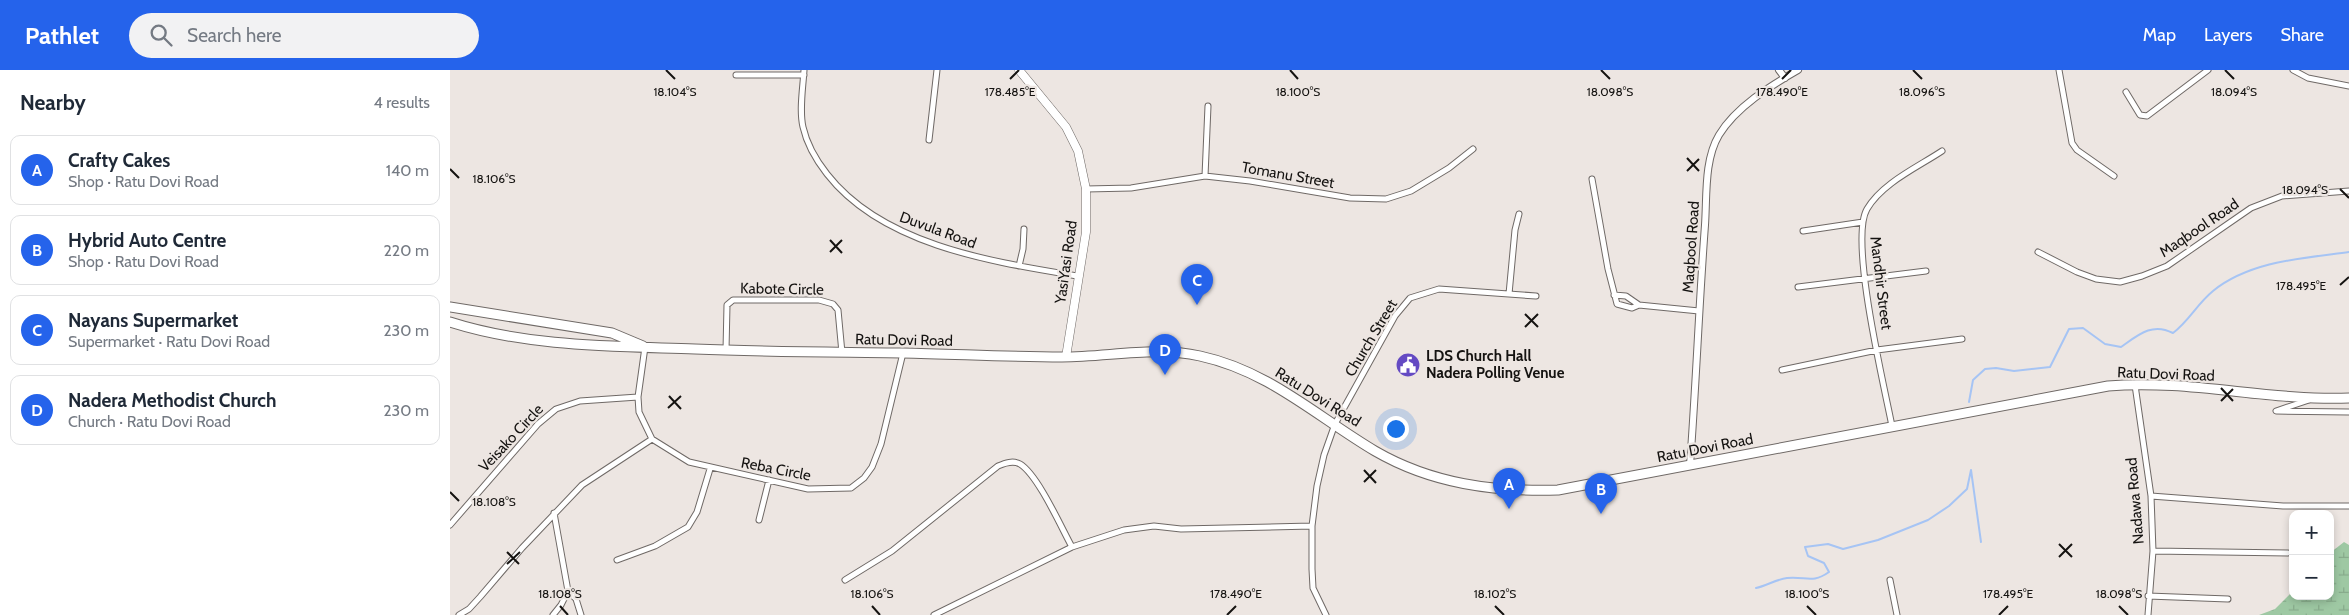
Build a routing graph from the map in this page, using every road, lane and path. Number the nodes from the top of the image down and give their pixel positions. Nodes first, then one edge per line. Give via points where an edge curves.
1 (937, 70) edge
2 (1019, 70) edge
3 (1779, 70) edge
4 (1798, 70) edge
5 (2059, 70) edge
6 (2208, 70) edge
7 (2293, 70) edge
8 (804, 73) edge
9 (736, 75) dead end
10 (1785, 78) junction
11 (2349, 86) edge
12 (2126, 92) dead end
13 (1208, 106) dead end
14 (929, 140) dead end
15 (1473, 149) dead end
16 (1942, 151) dead end
17 (1205, 176) junction
18 (2114, 176) dead end
19 (1592, 180) dead end
20 (1086, 189) junction
21 (2349, 191) edge
22 (1519, 214) dead end
23 (1863, 222) junction
24 (1024, 229) dead end
25 (1803, 231) dead end
26 (2038, 252) dead end
27 (1019, 266) junction
28 (1926, 271) dead end
29 (1078, 276) junction
30 (1865, 277) junction
31 (1798, 288) dead end
32 (1510, 294) junction
33 (1614, 295) junction
34 (1536, 296) dead end
35 (1639, 305) junction
36 (452, 307) edge
37 (1699, 311) junction
38 (450, 322) edge
39 (1962, 339) dead end
40 (645, 347) junction
41 (726, 350) junction
42 (1877, 350) junction
43 (842, 353) junction
44 (903, 353) junction
45 (1066, 357) junction
46 (1782, 370) dead end
47 (2135, 385) junction
48 (638, 397) junction
49 (2314, 398) junction
50 (2349, 398) edge
51 (2349, 412) edge
52 (1335, 424) junction
53 (1892, 426) junction
54 (652, 439) junction
55 (1690, 464) junction
56 (710, 468) junction
57 (769, 480) junction
58 (2151, 496) junction
59 (2349, 506) edge
60 (554, 513) junction
61 (759, 520) dead end
62 (450, 525) edge
63 (1312, 526) junction
64 (1072, 546) junction
65 (2152, 551) junction
66 (2288, 553) dead end
67 (617, 560) dead end
68 (846, 580) dead end
69 (1890, 580) dead end
70 (568, 590) junction
71 (2148, 596) junction
72 (2228, 599) dead end
73 (459, 615) edge
74 (553, 615) edge
75 (581, 615) edge
76 (934, 615) edge
77 (1326, 615) edge
78 (1897, 615) edge
79 (2148, 615) edge

1 - 14 street
2 - 20 main road, YasiYasi Road via 1066,127 1078,152
3 - 10 street
4 - 10 street, Maqbool Road
5 - 18 street via 2072,143
6 - 12 street via 2147,116 2140,115
7 - 11 street via 2308,78
8 - 9 street
8 - 27 street, Duvula Road via 803,126 813,155 837,186 863,209 892,227 979,257
10 - 37 street, Maqbool Road via 1732,118 1713,148
13 - 17 street
15 - 17 street, Tomanu Street via 1411,191 1386,199 1350,198
16 - 23 street, Mandhir Street via 1874,199
17 - 20 street, Tomanu Street via 1131,188
19 - 33 street
20 - 29 main road, YasiYasi Road via 1086,232
21 - 26 street, Maqbool Road via 2282,196 2258,205 2167,266 2120,282 2096,279
22 - 32 street
23 - 25 street
23 - 30 street, Mandhir Street via 1861,238
24 - 27 street
27 - 29 street, Duvula Road
28 - 30 street
29 - 45 main road, YasiYasi Road
30 - 31 street
30 - 42 street, Mandhir Street
32 - 34 street, Church Street
32 - 52 street, Church Street via 1439,289 1410,298 1395,316
33 - 35 street via 1626,296
33 - 35 street via 1618,306 1632,308
35 - 37 street
36 - 38 street
36 - 40 main road, Ratu Dovi Road via 612,333
37 - 55 street, Maqbool Road
38 - 40 main road, Ratu Dovi Road via 586,346
39 - 42 street
40 - 41 main road, Ratu Dovi Road
40 - 48 street
41 - 43 main road, Ratu Dovi Road
41 - 43 street, Kabote Circle via 725,314 727,305 733,300 806,299 827,301 838,310
42 - 46 street
42 - 53 street, Mandhir Street
43 - 44 main road, Ratu Dovi Road
44 - 45 main road, Ratu Dovi Road
44 - 57 street, Reba Circle via 881,444 864,478 851,488 835,490 808,489
45 - 52 main road, Ratu Dovi Road via 1145,351 1200,356 1243,369
47 - 49 main road, Ratu Dovi Road via 2161,384
47 - 53 main road, Ratu Dovi Road via 2068,392
47 - 58 street, Nadawa Road
48 - 54 street via 639,412
48 - 62 street, Veisako Circle via 580,401 556,409 538,424
49 - 50 main road, Ratu Dovi Road
49 - 51 street via 2276,411
52 - 55 main road, Ratu Dovi Road via 1376,452 1412,469 1455,483 1485,488 1558,490
52 - 63 street, Church Street via 1317,486
53 - 55 main road, Ratu Dovi Road
54 - 56 street, Reba Circle via 689,462
54 - 60 street via 582,485
56 - 57 street, Reba Circle
56 - 67 street via 696,512 688,526 655,546
57 - 61 street
58 - 59 street via 2283,506
58 - 65 street, Nadawa Road
60 - 70 street
60 - 73 street via 480,598
63 - 64 street via 1154,526 1124,530
63 - 77 street, Church Street via 1313,588
64 - 68 street via 1033,477 1019,463 1010,462 998,466 892,551
64 - 76 street
65 - 66 street
65 - 71 street, Nadawa Road
69 - 78 street
70 - 74 street via 562,606
70 - 75 street via 576,599
71 - 72 street
71 - 79 street, Nadawa Road

